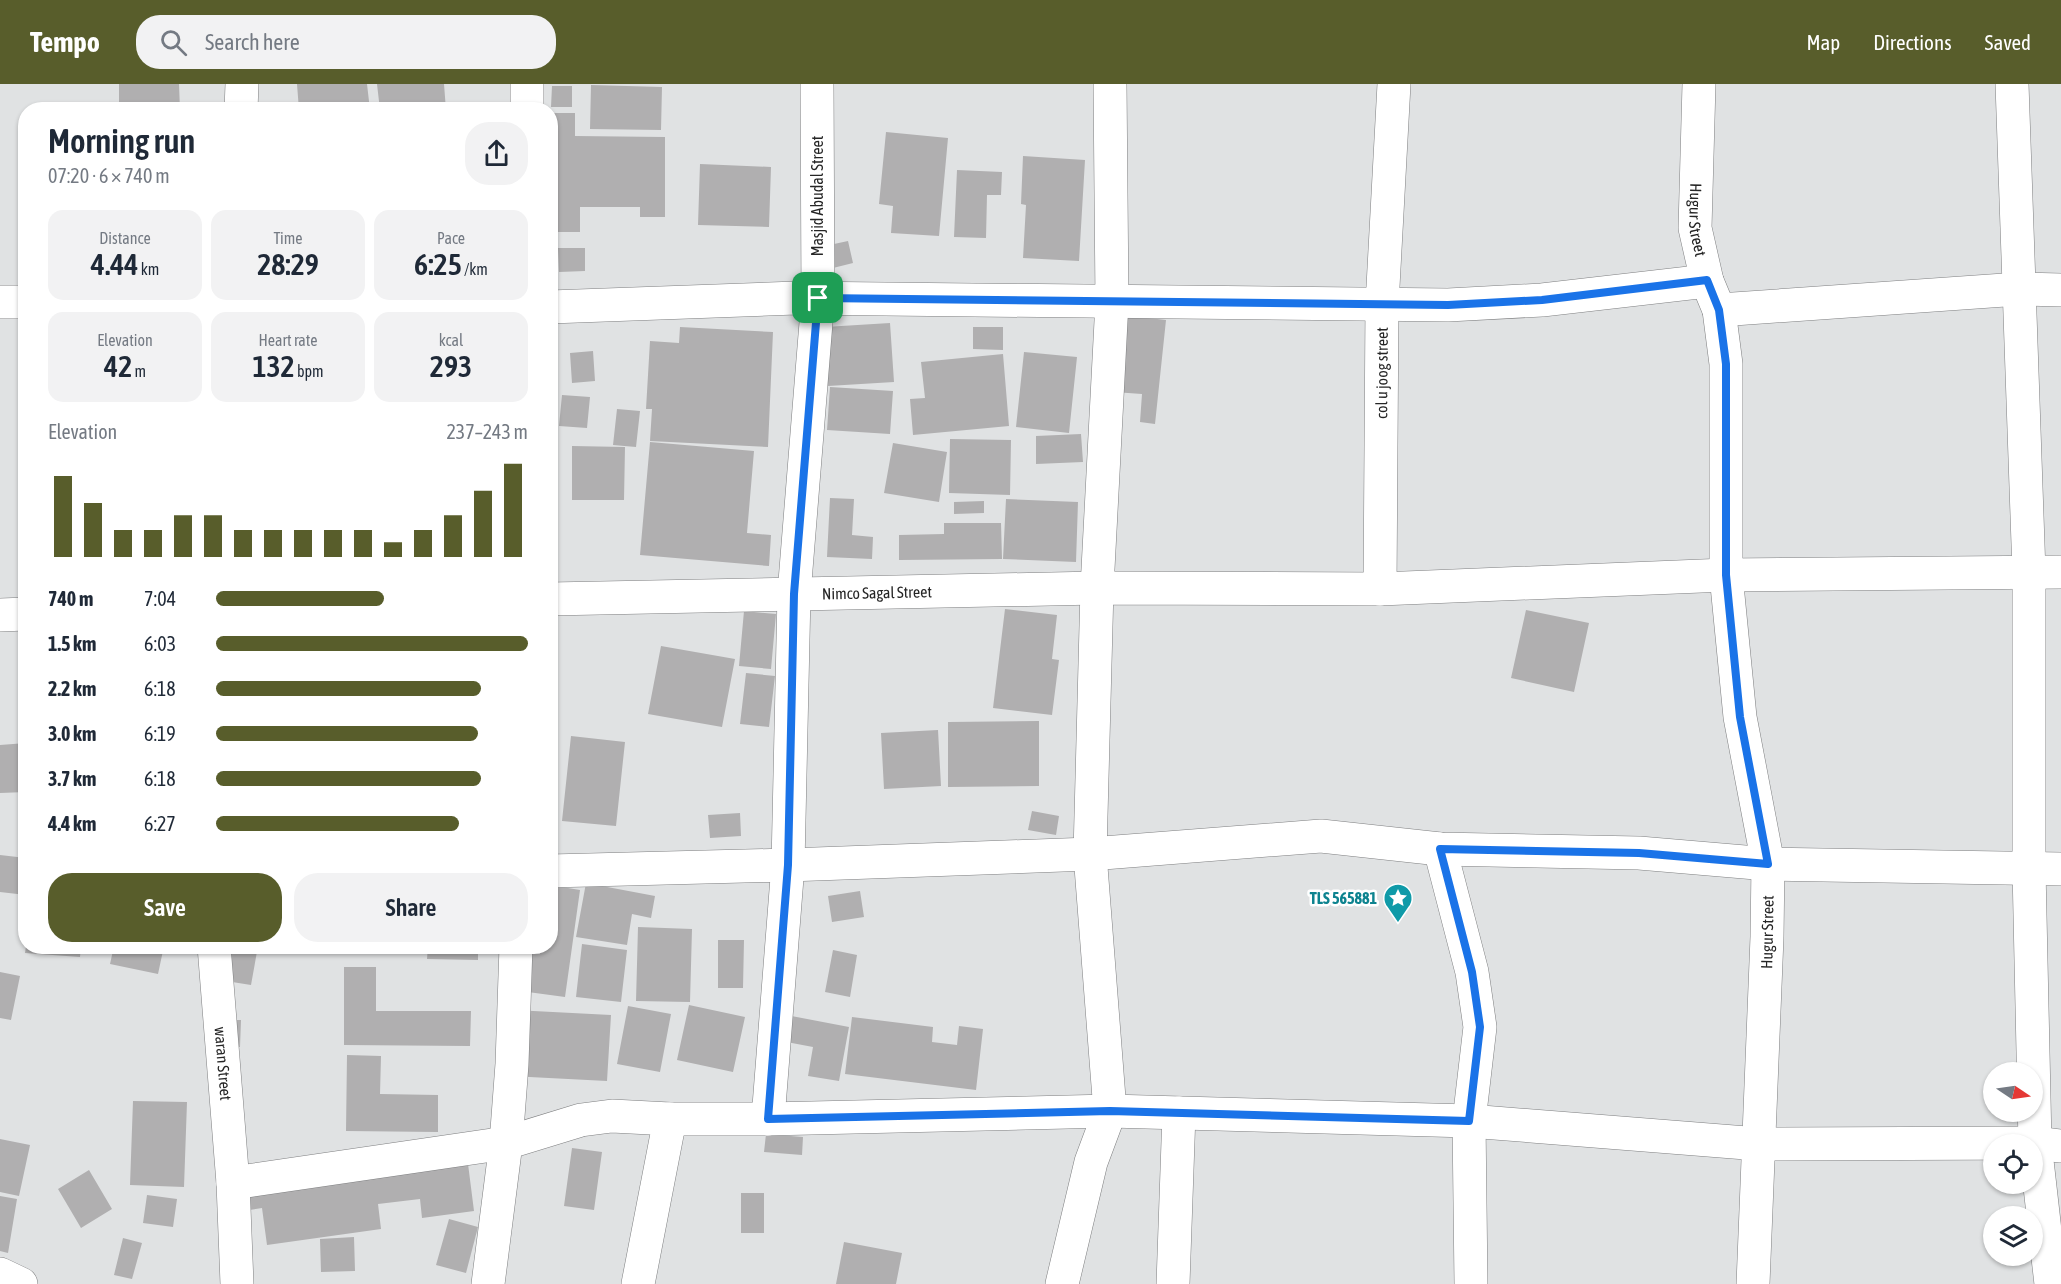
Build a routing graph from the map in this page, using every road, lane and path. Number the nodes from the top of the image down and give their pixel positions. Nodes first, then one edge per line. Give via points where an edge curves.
1 (242, 84) edge
2 (526, 84) edge
3 (817, 84) edge
4 (1110, 84) edge
5 (1395, 84) edge
6 (1699, 84) edge
7 (2012, 84) edge
8 (241, 102) edge
9 (527, 102) edge
10 (1707, 280) junction
11 (2019, 290) junction
12 (2061, 290) edge
13 (818, 298) junction
14 (0, 302) edge
15 (18, 302) edge
16 (1112, 302) junction
17 (1382, 305) junction
18 (558, 307) edge
19 (1719, 310) junction
20 (2045, 572) edge
21 (1726, 575) junction
22 (1097, 588) junction
23 (1380, 589) junction
24 (794, 594) junction
25 (558, 599) edge
26 (18, 614) edge
27 (0, 615) edge
28 (1440, 849) junction
29 (1090, 854) junction
30 (1768, 864) junction
31 (788, 865) junction
32 (2045, 869) edge
33 (558, 870) edge
34 (215, 954) edge
35 (516, 954) edge
36 (1110, 1111) junction
37 (1179, 1113) junction
38 (670, 1119) junction
39 (768, 1119) junction
40 (1469, 1121) junction
41 (506, 1143) junction
42 (1759, 1144) junction
43 (2048, 1144) edge
44 (233, 1183) junction
45 (0, 1274) edge
46 (21, 1284) edge
47 (237, 1284) edge
48 (488, 1284) edge
49 (638, 1284) edge
50 (1062, 1284) edge
51 (1173, 1284) edge
52 (1471, 1284) edge
53 (1753, 1284) edge
54 (2051, 1284) edge

1 - 8 street
2 - 9 street
3 - 13 street, Masjid Abudal Street
4 - 16 street
5 - 17 street, col u joog street
6 - 10 street, Hugur Street via 1695,228
7 - 11 street
10 - 17 street via 1542,300
10 - 19 street, Hugur Street
11 - 12 street
11 - 19 street
11 - 20 street
13 - 16 street
13 - 18 street
13 - 24 street, Masjid Abudal Street
14 - 15 street
16 - 17 street
16 - 22 street
17 - 23 street, col u joog street
19 - 21 street, Hugur Street via 1726,364
20 - 21 street, Nimco Sagal Street
20 - 32 street
21 - 23 street, Nimco Sagal Street
21 - 30 street, Hugur Street via 1740,717
22 - 23 street, Nimco Sagal Street
22 - 24 street, Nimco Sagal Street
22 - 29 street
24 - 25 street, Nimco Sagal Street
24 - 31 street, Masjid Abudal Street
26 - 27 street
28 - 29 street via 1321,836
28 - 30 street via 1639,853
28 - 40 street via 1472,972 1480,1027
29 - 31 street
29 - 36 street
30 - 32 street
30 - 42 street, Hugur Street
31 - 33 street
31 - 39 street, Masjid Abudal Street
32 - 43 street
34 - 44 street, waran Street
35 - 41 street
36 - 37 street
36 - 39 street
36 - 50 street via 1091,1162
37 - 40 street
37 - 51 street
38 - 39 street
38 - 41 street via 612,1116 581,1120
38 - 49 street
40 - 42 street
40 - 52 street
41 - 44 street
41 - 48 street
42 - 43 street
42 - 53 street, Hugur Street
43 - 54 street
44 - 47 street, waran Street
45 - 46 street

